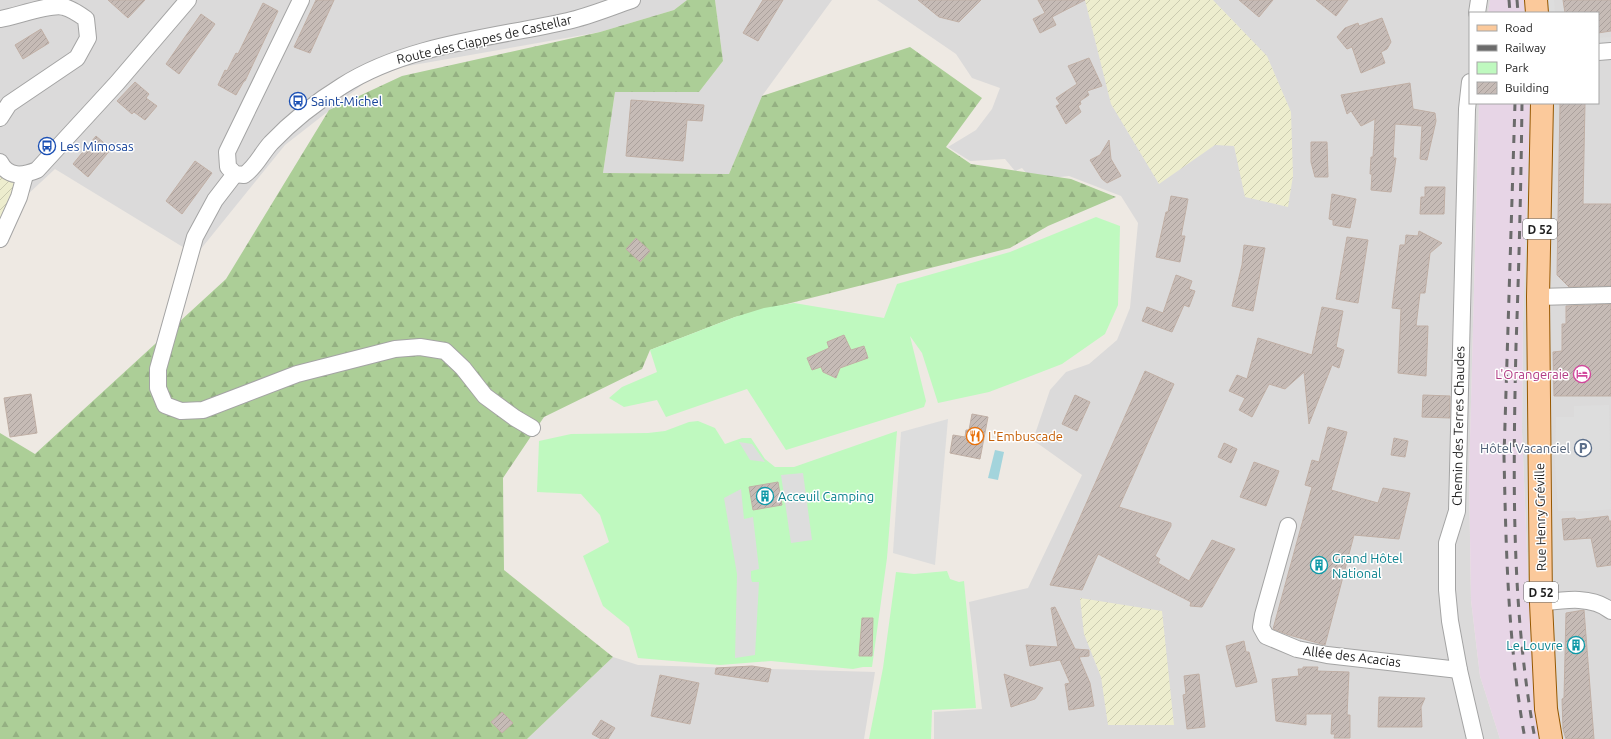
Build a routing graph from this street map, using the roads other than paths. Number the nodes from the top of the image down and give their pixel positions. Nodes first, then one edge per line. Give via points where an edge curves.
1 (188, 0) edge
2 (301, 0) edge
3 (632, 0) edge
4 (1479, 0) edge
5 (1536, 0) edge
6 (1477, 12) edge
7 (1537, 12) edge
8 (0, 19) edge
9 (1611, 51) edge
10 (1599, 52) edge
11 (1469, 91) edge
12 (1542, 104) edge
13 (0, 118) edge
14 (0, 162) edge
15 (235, 174) junction
16 (25, 175) junction
17 (0, 239) edge
18 (1611, 295) edge
19 (1538, 297) junction
20 (532, 428) dead end
21 (1288, 526) dead end
22 (1541, 603) junction
23 (1611, 611) edge
24 (1459, 670) junction
25 (1475, 739) edge
26 (1552, 739) edge

1 - 16 street via 37,170
2 - 15 street via 227,152 228,167
3 - 15 street, Route des Ciappes de Castellar via 570,21 486,36 390,61 342,85 306,110 270,144 252,170 244,175
4 - 6 street
5 - 7 main road
8 - 13 street via 62,6 86,19 88,38 77,58 9,104
9 - 10 street
11 - 24 street, Chemin des Terres Chaudes via 1457,511 1447,543 1449,606
12 - 19 main road, Rue Henry Gréville / D 52
14 - 16 street via 13,174
15 - 20 street via 215,200 195,237 158,369 158,388 165,405 181,411 203,410 297,374 396,349 420,347 444,351 463,368 485,396
16 - 17 street via 19,197
18 - 19 street
19 - 22 main road, Rue Henry Gréville / D 52
21 - 24 street, Allée des Acacias via 1263,615 1261,627 1266,636 1297,649 1327,655
22 - 23 street via 1586,600 1598,603
22 - 26 main road, Rue Henry Gréville / D 52 via 1546,709
24 - 25 street, Chemin des Terres Chaudes

